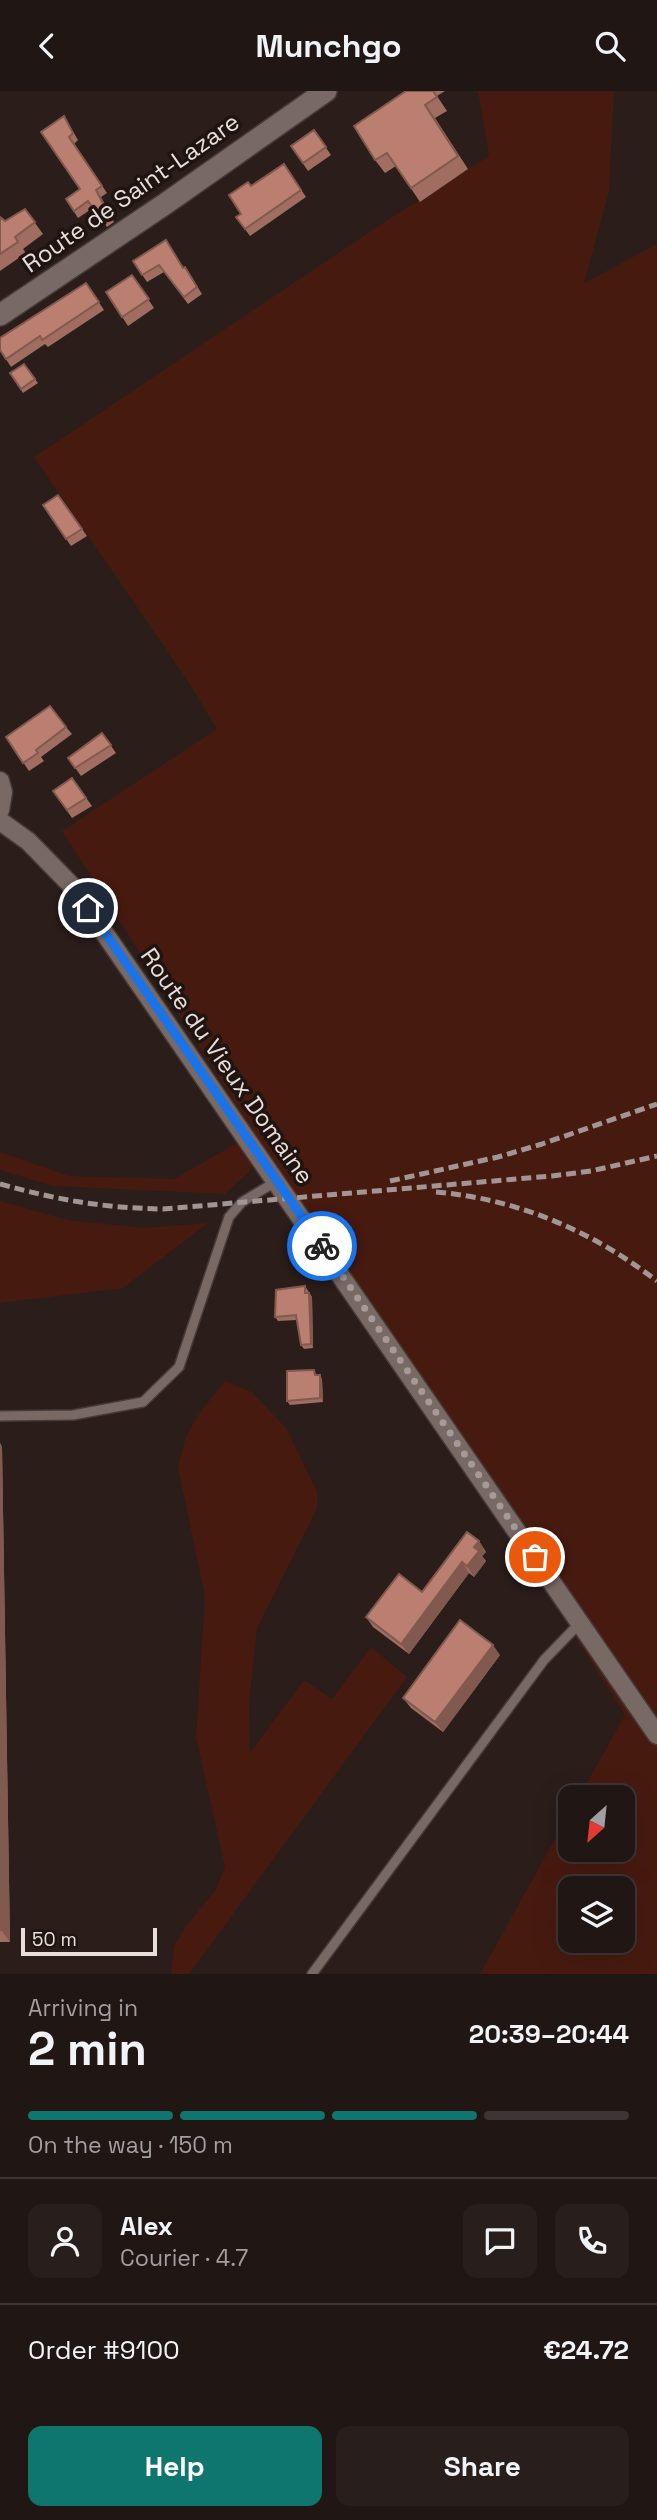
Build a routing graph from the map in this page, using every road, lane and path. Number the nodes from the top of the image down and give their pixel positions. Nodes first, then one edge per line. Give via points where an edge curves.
1 (326, 91) edge
2 (0, 315) edge
3 (0, 781) edge
4 (0, 810) edge
5 (0, 821) edge
6 (277, 1181) junction
7 (0, 1416) edge
8 (581, 1624) junction
9 (657, 1735) edge
10 (312, 1974) edge

1 - 2 main road, Route de Saint-Lazare
3 - 4 street
5 - 6 street, Route du Vieux Domaine via 28,841 72,886
6 - 7 lane via 242,1202 229,1217 179,1367 143,1402 73,1415
6 - 8 street, Route du Vieux Domaine
8 - 9 street, Route du Vieux Domaine
8 - 10 lane via 544,1660

